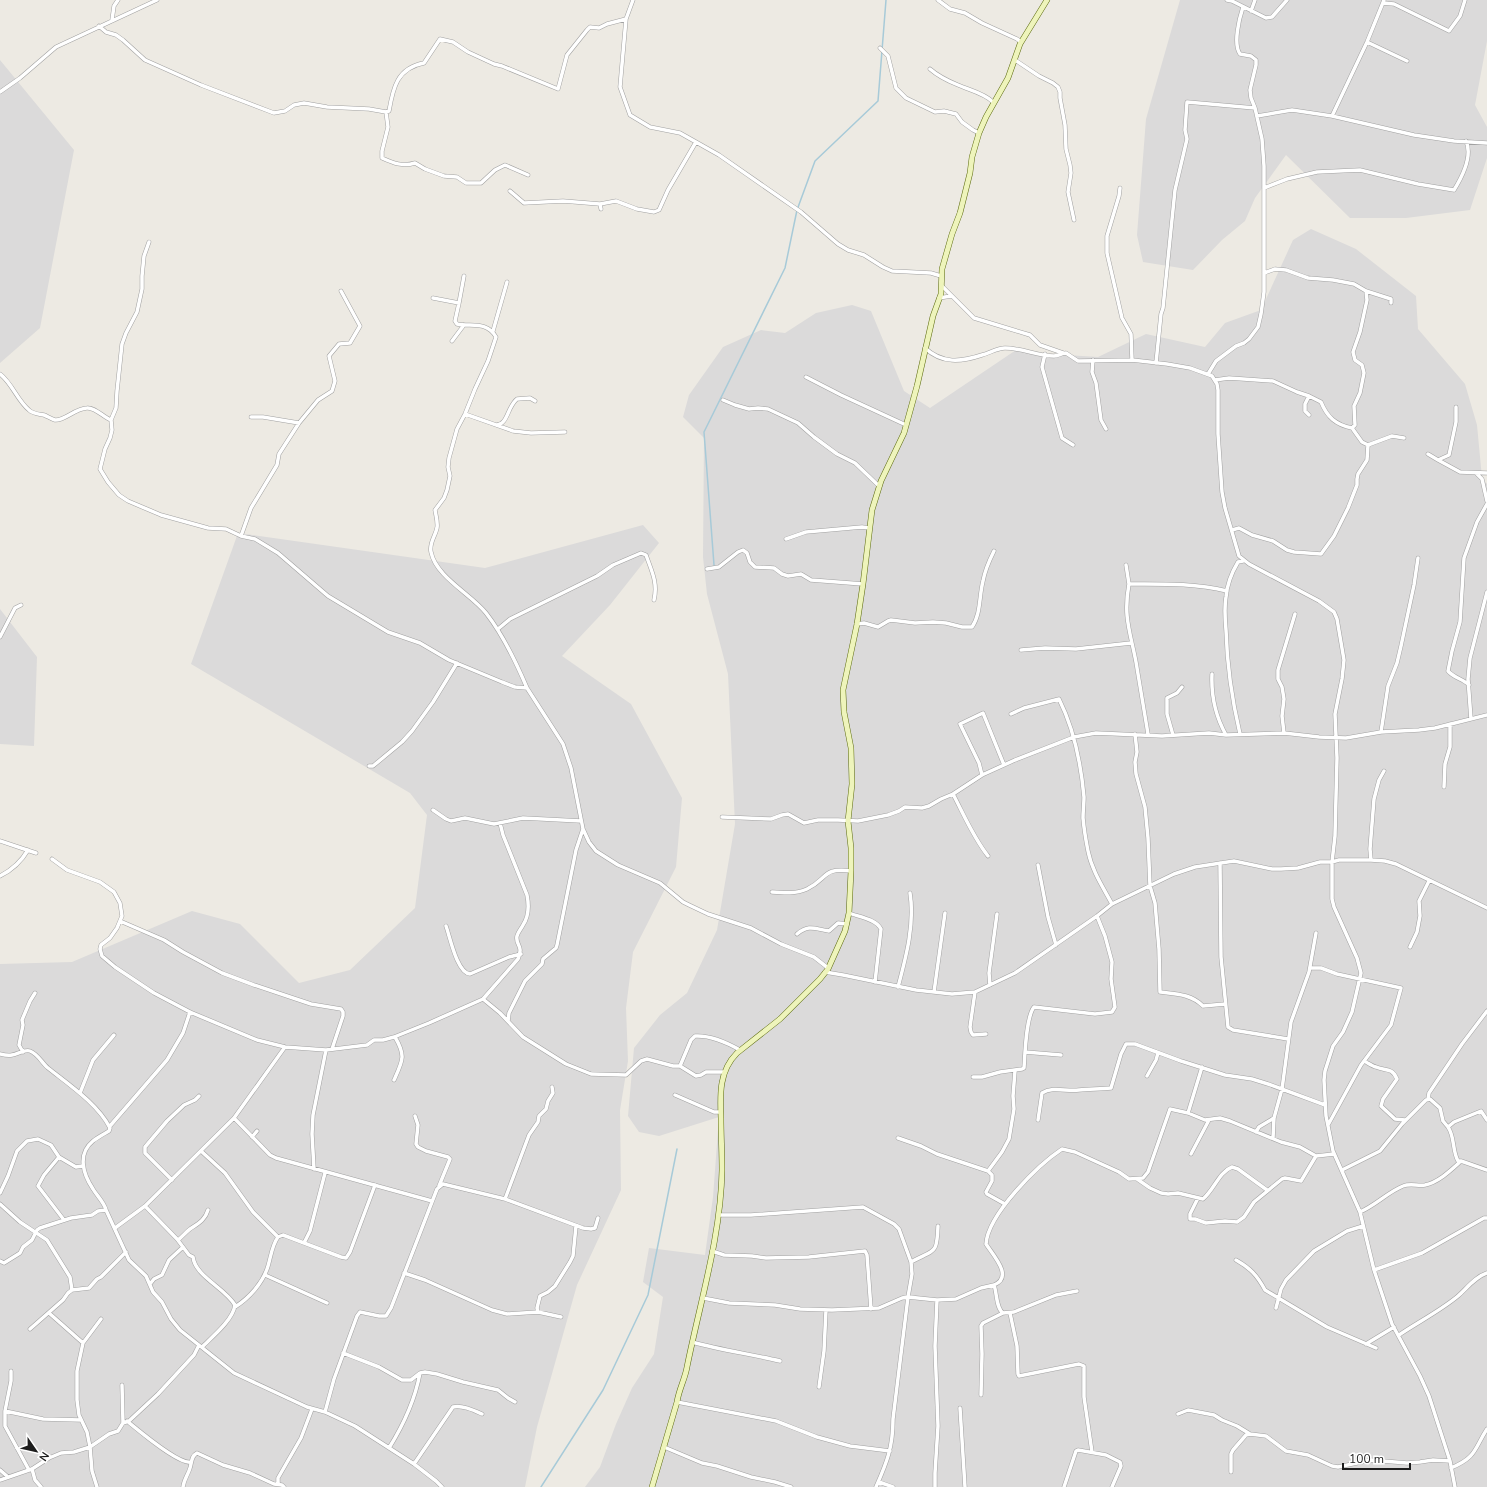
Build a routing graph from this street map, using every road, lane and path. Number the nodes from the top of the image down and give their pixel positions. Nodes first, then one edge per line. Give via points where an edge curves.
1 (118, 0) edge
2 (157, 0) edge
3 (633, 0) edge
4 (938, 0) edge
5 (1047, 0) edge
6 (1227, 0) edge
7 (1255, 0) edge
8 (1287, 0) edge
9 (1465, 0) edge
10 (1383, 1) edge
11 (1243, 8) junction
12 (1251, 11) junction
13 (626, 18) junction
14 (112, 20) junction
15 (99, 26) junction
16 (1021, 42) junction
17 (1367, 42) junction
18 (880, 48) dead end
19 (1015, 60) junction
20 (1408, 61) dead end
21 (930, 69) dead end
22 (0, 92) edge
23 (995, 101) junction
24 (1255, 108) junction
25 (386, 112) junction
26 (1257, 116) junction
27 (1332, 116) junction
28 (979, 132) junction
29 (1466, 141) junction
30 (696, 142) junction
31 (1487, 143) edge
32 (528, 175) dead end
33 (1120, 188) dead end
34 (1264, 188) junction
35 (510, 191) dead end
36 (600, 204) junction
37 (601, 209) dead end
38 (1074, 220) dead end
39 (149, 242) dead end
40 (1264, 273) junction
41 (464, 276) dead end
42 (941, 276) junction
43 (507, 282) dead end
44 (942, 286) junction
45 (340, 291) dead end
46 (1366, 291) junction
47 (951, 296) junction
48 (433, 298) dead end
49 (939, 298) junction
50 (459, 303) junction
51 (1391, 303) dead end
52 (464, 325) junction
53 (493, 330) junction
54 (452, 341) dead end
55 (925, 348) junction
56 (1063, 353) junction
57 (1044, 354) junction
58 (1093, 360) junction
59 (1132, 360) junction
60 (1156, 363) junction
61 (0, 374) edge
62 (1208, 374) junction
63 (806, 377) dead end
64 (1215, 380) junction
65 (1309, 396) junction
66 (723, 400) dead end
67 (535, 401) dead end
68 (1456, 407) dead end
69 (465, 414) junction
70 (1309, 415) dead end
71 (251, 417) dead end
72 (111, 420) junction
73 (299, 423) junction
74 (494, 425) junction
75 (906, 425) junction
76 (1352, 428) junction
77 (1106, 429) dead end
78 (565, 432) dead end
79 (1404, 438) dead end
80 (1073, 445) dead end
81 (1368, 445) junction
82 (1428, 454) dead end
83 (1438, 460) junction
84 (1474, 472) junction
85 (1487, 473) edge
86 (879, 486) junction
87 (1487, 501) edge
88 (1487, 504) edge
89 (869, 528) junction
90 (1232, 530) junction
91 (241, 536) junction
92 (786, 539) dead end
93 (994, 551) dead end
94 (1418, 558) dead end
95 (1243, 561) junction
96 (1126, 566) dead end
97 (707, 569) dead end
98 (863, 584) junction
99 (1129, 584) junction
100 (1227, 591) junction
101 (1487, 592) edge
102 (654, 600) dead end
103 (21, 605) dead end
104 (1295, 614) dead end
105 (1482, 616) junction
106 (1487, 617) edge
107 (857, 624) junction
108 (498, 629) junction
109 (0, 637) edge
110 (1131, 643) junction
111 (1021, 650) dead end
112 (457, 663) junction
113 (1212, 674) dead end
114 (1469, 685) junction
115 (1182, 687) dead end
116 (527, 688) junction
117 (1011, 714) dead end
118 (1487, 715) edge
119 (1471, 719) junction
120 (1450, 724) junction
121 (1381, 732) junction
122 (1284, 733) junction
123 (1135, 734) junction
124 (1148, 734) junction
125 (1240, 734) junction
126 (1173, 735) junction
127 (1226, 735) junction
128 (1074, 737) junction
129 (1336, 737) junction
130 (1004, 765) junction
131 (369, 766) dead end
132 (1384, 771) dead end
133 (982, 776) junction
134 (1444, 787) dead end
135 (953, 794) junction
136 (433, 810) dead end
137 (722, 817) dead end
138 (581, 821) junction
139 (848, 821) junction
140 (500, 823) junction
141 (583, 829) junction
142 (0, 841) edge
143 (28, 850) junction
144 (36, 854) dead end
145 (988, 856) dead end
146 (52, 859) dead end
147 (1371, 860) junction
148 (1332, 862) junction
149 (1220, 863) junction
150 (1038, 865) dead end
151 (851, 871) junction
152 (0, 876) edge
153 (1429, 881) junction
154 (1150, 886) junction
155 (772, 892) dead end
156 (910, 893) dead end
157 (1112, 904) junction
158 (1487, 908) edge
159 (848, 913) junction
160 (945, 913) dead end
161 (997, 914) dead end
162 (1097, 916) junction
163 (120, 921) junction
164 (847, 924) junction
165 (446, 926) dead end
166 (1316, 933) dead end
167 (797, 934) dead end
168 (1056, 945) junction
169 (1410, 947) dead end
170 (520, 954) junction
171 (1310, 968) junction
172 (827, 970) junction
173 (1360, 979) junction
174 (875, 982) junction
175 (990, 985) junction
176 (898, 987) junction
177 (934, 992) junction
178 (975, 992) junction
179 (35, 993) dead end
180 (483, 999) junction
181 (1225, 1004) junction
182 (1487, 1011) edge
183 (190, 1012) junction
184 (508, 1021) junction
185 (986, 1034) dead end
186 (114, 1035) dead end
187 (395, 1037) junction
188 (1288, 1039) junction
189 (285, 1047) junction
190 (332, 1049) junction
191 (326, 1050) junction
192 (740, 1050) junction
193 (23, 1052) junction
194 (1025, 1052) junction
195 (1158, 1053) junction
196 (0, 1054) edge
197 (1061, 1056) dead end
198 (1364, 1061) junction
199 (680, 1066) junction
200 (1202, 1067) junction
201 (1015, 1071) junction
202 (724, 1072) junction
203 (1147, 1076) dead end
204 (973, 1077) dead end
205 (394, 1080) dead end
206 (552, 1087) dead end
207 (1282, 1089) junction
208 (80, 1093) junction
209 (675, 1095) dead end
210 (199, 1096) dead end
211 (1428, 1099) junction
212 (1325, 1105) junction
213 (721, 1112) junction
214 (1188, 1113) junction
215 (415, 1116) dead end
216 (234, 1118) junction
217 (1274, 1118) junction
218 (1038, 1120) dead end
219 (1209, 1120) junction
220 (1405, 1120) junction
221 (1487, 1120) edge
222 (1328, 1125) junction
223 (110, 1126) junction
224 (1448, 1127) junction
225 (257, 1131) dead end
226 (1256, 1132) junction
227 (252, 1137) junction
228 (898, 1138) dead end
229 (1273, 1138) junction
230 (201, 1151) junction
231 (1192, 1154) dead end
232 (1334, 1154) junction
233 (1316, 1156) junction
234 (58, 1157) junction
235 (1461, 1161) junction
236 (82, 1166) junction
237 (314, 1169) junction
238 (1342, 1170) junction
239 (1487, 1170) edge
240 (988, 1171) junction
241 (325, 1173) junction
242 (1137, 1179) junction
243 (172, 1180) junction
244 (375, 1185) junction
245 (439, 1186) junction
246 (1267, 1190) junction
247 (0, 1193) edge
248 (1198, 1198) junction
249 (505, 1199) junction
250 (432, 1201) junction
251 (0, 1204) edge
252 (1005, 1204) junction
253 (145, 1206) junction
254 (106, 1210) junction
255 (208, 1210) dead end
256 (1360, 1212) junction
257 (718, 1215) junction
258 (598, 1218) dead end
259 (1487, 1218) edge
260 (64, 1220) junction
261 (576, 1226) junction
262 (938, 1226) dead end
263 (1363, 1226) junction
264 (115, 1228) junction
265 (36, 1232) junction
266 (278, 1237) junction
267 (178, 1240) junction
268 (304, 1243) junction
269 (183, 1247) junction
270 (712, 1251) junction
271 (126, 1252) junction
272 (1236, 1260) dead end
273 (0, 1261) edge
274 (911, 1262) junction
275 (1374, 1270) junction
276 (404, 1273) junction
277 (1487, 1273) edge
278 (265, 1275) junction
279 (150, 1284) junction
280 (994, 1285) junction
281 (72, 1290) junction
282 (1077, 1291) dead end
283 (908, 1297) junction
284 (703, 1298) junction
285 (1278, 1298) junction
286 (937, 1300) junction
287 (328, 1303) dead end
288 (235, 1307) junction
289 (1276, 1308) dead end
290 (871, 1309) junction
291 (826, 1310) junction
292 (538, 1312) junction
293 (49, 1313) junction
294 (1003, 1313) junction
295 (1010, 1313) junction
296 (561, 1316) dead end
297 (102, 1319) dead end
298 (30, 1328) dead end
299 (1394, 1328) junction
300 (1399, 1335) junction
301 (692, 1342) junction
302 (83, 1343) junction
303 (1366, 1344) junction
304 (201, 1346) junction
305 (1376, 1348) dead end
306 (343, 1353) junction
307 (780, 1361) dead end
308 (11, 1371) dead end
309 (420, 1373) junction
310 (122, 1385) dead end
311 (819, 1387) dead end
312 (981, 1395) dead end
313 (515, 1402) dead end
314 (677, 1402) junction
315 (312, 1408) junction
316 (960, 1408) dead end
317 (5, 1411) junction
318 (325, 1412) junction
319 (482, 1414) dead end
320 (1178, 1414) dead end
321 (81, 1420) junction
322 (125, 1422) junction
323 (1487, 1429) edge
324 (1250, 1434) junction
325 (90, 1447) junction
326 (664, 1447) junction
327 (390, 1448) junction
328 (890, 1451) junction
329 (1092, 1452) junction
330 (1450, 1461) junction
331 (191, 1462) junction
332 (414, 1464) junction
333 (1451, 1468) junction
334 (0, 1470) edge
335 (31, 1470) junction
336 (1231, 1472) dead end
337 (8, 1477) junction
338 (0, 1480) edge
339 (879, 1482) junction
340 (278, 1484) junction
341 (41, 1487) edge
342 (97, 1487) edge
343 (183, 1487) edge
344 (284, 1487) edge
345 (442, 1487) edge
346 (652, 1487) edge
347 (791, 1487) edge
348 (876, 1487) edge
349 (893, 1487) edge
350 (935, 1487) edge
351 (965, 1487) edge
352 (1064, 1487) edge
353 (1112, 1487) edge
354 (1455, 1487) edge

1 - 14 street via 114,6
2 - 14 street
3 - 13 street
4 - 16 street via 950,9 965,13
5 - 16 street
6 - 11 street
7 - 12 street
8 - 12 street via 1272,16 1266,18
9 - 10 street via 1460,16 1449,30
10 - 17 street
11 - 12 street
11 - 24 street via 1238,23 1238,49 1240,54 1256,60 1250,90
13 - 25 street via 587,30 567,55 558,89 494,64 453,42 440,39 424,63 414,65 399,77 389,111
13 - 30 street via 620,87 630,114 650,127 680,133
14 - 15 street
15 - 22 street via 56,47
15 - 25 street via 123,40 145,60 274,113 304,103 327,108
16 - 19 street
17 - 20 street
17 - 27 street
18 - 28 street via 888,56 896,88 906,98 935,112 956,114 962,122
19 - 23 street
19 - 38 street via 1058,87 1060,92 1071,173 1068,192
21 - 23 street via 953,83
23 - 28 street
24 - 26 street
24 - 60 street via 1187,102 1187,139 1175,190
25 - 32 street via 388,126 382,158 388,161 407,165 415,163 444,176 457,177 466,183 481,182 505,165
26 - 27 street via 1292,110
26 - 34 street via 1263,143
27 - 29 street via 1414,135
28 - 42 street via 960,213
29 - 31 street
29 - 34 street via 1468,155 1454,190 1360,170 1317,172
30 - 36 street via 659,210 654,212 637,209 616,201
30 - 42 street via 719,155 800,212 848,250 864,254 882,268 892,271
33 - 59 street via 1107,236 1107,253 1122,318 1130,334
34 - 40 street
35 - 36 street via 524,203 563,200
36 - 37 street
39 - 72 street via 144,256 142,290 137,312 122,344 116,408
40 - 46 street via 1275,269 1286,270 1308,278 1354,284
40 - 62 street via 1258,327 1244,343 1216,360
41 - 50 street
42 - 44 street
43 - 53 street
44 - 47 street
44 - 49 street
45 - 73 street via 360,326 350,343 339,344 329,356 335,381 332,391 318,400
46 - 51 street via 1391,299
46 - 76 street via 1367,300 1353,352 1355,360 1362,364 1364,373 1354,406 1355,425
47 - 49 street
47 - 56 street via 974,318 1030,335 1040,345
48 - 50 street
49 - 55 street
50 - 52 street via 455,321
52 - 53 street via 482,326
52 - 54 street
53 - 69 street via 495,343
55 - 57 street via 933,356 956,361 1003,348
55 - 75 street
56 - 57 street via 1053,356
56 - 58 street via 1078,361
57 - 80 street via 1042,367 1062,438
58 - 59 street
58 - 77 street via 1092,372 1101,420
59 - 60 street
60 - 62 street via 1190,368
61 - 72 street via 20,400 34,413 55,420 88,407
62 - 64 street
63 - 75 street
64 - 65 street via 1229,378 1276,382
64 - 90 street via 1218,390 1222,492
65 - 70 street via 1305,404 1305,410
65 - 76 street via 1321,402 1332,419 1342,426
66 - 86 street via 750,409 768,409 798,423 838,454 855,463
67 - 74 street via 530,398 517,399 502,424
68 - 83 street via 1450,455
69 - 74 street
69 - 108 street via 457,429 450,458 447,490 435,510 437,527 430,545 431,552 451,583 485,612
71 - 73 street
72 - 91 street via 112,430 100,469 119,495 162,515 208,528 226,529
73 - 91 street via 279,454 277,465 251,508
74 - 78 street via 531,433
75 - 86 street
76 - 81 street via 1362,442
79 - 81 street via 1392,436
81 - 90 street via 1367,460 1358,474 1357,485 1348,508 1334,536 1321,554 1294,552 1238,528
82 - 83 street
83 - 84 street via 1460,472
84 - 85 street
84 - 87 street via 1482,480
86 - 89 street
88 - 114 street via 1477,522 1464,558 1460,622 1448,671
89 - 92 street via 806,532
89 - 98 street
90 - 95 street via 1239,556
91 - 112 street via 255,539 278,553 328,596 388,632 420,643
93 - 107 street via 986,567 977,616 972,627 939,622 891,620 878,627
94 - 121 street via 1398,658 1388,686
95 - 100 street via 1238,562
95 - 129 street via 1319,601 1334,612 1344,660 1335,714
96 - 99 street
97 - 98 street via 719,567 743,550 755,567 774,568 788,576 801,574 811,580
98 - 107 street
99 - 100 street via 1179,584
99 - 110 street via 1126,611
100 - 125 street via 1227,653 1232,702
101 - 105 street
102 - 108 street via 656,581 646,556 641,553 515,616
103 - 109 street via 15,608
104 - 122 street via 1278,670 1284,699
105 - 106 street
105 - 114 street via 1470,658
107 - 139 street via 843,690 844,712 851,748 852,784
108 - 116 street
110 - 111 street via 1076,649
110 - 124 street
112 - 116 street via 502,682
112 - 131 street via 433,702 402,742 373,766
113 - 127 street via 1219,723
114 - 119 street
115 - 126 street via 1167,698 1167,714
116 - 138 street via 558,735 567,754
117 - 128 street via 1059,699
118 - 119 street
119 - 120 street
120 - 121 street via 1419,730
120 - 134 street via 1450,747 1445,764
121 - 129 street via 1346,738
122 - 125 street
122 - 129 street
123 - 124 street
123 - 128 street via 1096,733
123 - 154 street via 1136,774 1145,807
124 - 126 street
125 - 127 street
126 - 127 street
128 - 130 street
128 - 157 street via 1084,797 1083,817 1088,852 1092,867
129 - 148 street via 1335,836
130 - 133 street
130 - 133 street via 983,714 960,724 979,763
132 - 147 street via 1374,800
133 - 135 street
135 - 139 street via 922,808 905,807 888,815
135 - 145 street via 969,827
136 - 140 street via 451,821 465,818
137 - 139 street via 771,819 788,814 804,823
138 - 140 street via 523,818
138 - 141 street
139 - 151 street
140 - 170 street via 529,903 528,915 516,940 521,948
141 - 172 street via 596,851 660,883 683,902 708,914 751,928 814,957
141 - 184 street via 576,850 556,948 543,958 542,964 525,981 509,1013
142 - 143 street
143 - 144 street
143 - 152 street via 23,860
146 - 163 street via 68,870 100,882 114,892 120,902
147 - 148 street
147 - 153 street via 1396,864
148 - 149 street via 1281,869 1234,861
148 - 173 street via 1333,903 1360,968
149 - 154 street via 1195,867
149 - 181 street via 1221,957
150 - 168 street
151 - 155 street via 830,871 806,890 790,893
151 - 159 street
153 - 158 street
153 - 169 street via 1419,901 1418,932
154 - 157 street
154 - 181 street via 1155,904 1160,992 1188,995 1203,1006
156 - 176 street via 911,926
157 - 162 street
159 - 164 street
159 - 174 street via 874,922 881,929
160 - 177 street
161 - 175 street via 989,973
162 - 168 street
162 - 194 street via 1112,962 1112,1012 1095,1014 1034,1007
163 - 183 street via 110,938 101,945 102,956 137,982
163 - 190 street via 164,940 215,969 254,985 311,1004 341,1009 343,1016
164 - 167 street via 838,923 829,930 805,928
164 - 172 street via 838,950
165 - 170 street via 453,950 467,974
166 - 171 street
168 - 175 street via 1015,973
170 - 180 street via 515,964
171 - 173 street via 1321,968
171 - 188 street via 1291,1022
172 - 174 street
172 - 192 street via 780,1019
173 - 198 street via 1401,988 1391,1025
173 - 212 street via 1352,1012 1331,1051 1324,1080
174 - 176 street
175 - 178 street
176 - 177 street
177 - 178 street
178 - 185 street via 971,1032 976,1036
179 - 193 street via 22,1020 19,1045
180 - 184 street
180 - 187 street
181 - 188 street via 1228,1027 1233,1030
182 - 211 street via 1429,1093
183 - 189 street via 257,1040
183 - 223 street via 183,1033 167,1060
184 - 199 street via 518,1034 528,1041 566,1064 591,1074 626,1075 647,1059
186 - 208 street via 93,1060
187 - 190 street
187 - 205 street via 402,1049 403,1058
188 - 207 street
189 - 191 street
189 - 216 street
190 - 191 street
191 - 237 street via 313,1115
192 - 199 street via 708,1036 695,1036 690,1040
192 - 202 street
193 - 196 street
193 - 208 street via 32,1052
194 - 197 street
194 - 201 street via 1024,1068
195 - 200 street
195 - 203 street
195 - 218 street via 1135,1044 1126,1044 1120,1054 1111,1088 1046,1090 1042,1093
198 - 220 street via 1377,1068 1388,1069 1395,1075 1397,1079 1381,1106 1395,1119
198 - 222 street
199 - 202 street via 696,1076 706,1072
200 - 207 street
200 - 214 street
201 - 204 street
201 - 240 street via 1012,1096 1014,1109 1009,1139
202 - 213 street via 720,1091
206 - 249 street via 554,1093 529,1135
207 - 212 street
207 - 217 street
208 - 223 street
209 - 213 street via 714,1112
210 - 243 street via 184,1105 167,1121 145,1147 145,1153
211 - 220 street
211 - 224 street via 1440,1108 1443,1121
212 - 222 street
213 - 257 street via 722,1171
214 - 219 street
214 - 242 street via 1170,1109 1148,1172 1143,1178
215 - 245 street via 418,1124 418,1147 450,1159
216 - 227 street
216 - 230 street
217 - 226 street
217 - 229 street
219 - 226 street via 1220,1118
219 - 231 street
220 - 238 street via 1380,1151
221 - 224 street via 1482,1111
222 - 232 street
223 - 236 street via 108,1132 89,1145
224 - 235 street via 1452,1134 1455,1156
225 - 227 street
226 - 229 street
227 - 237 street via 270,1155
228 - 240 street
229 - 233 street via 1300,1147
230 - 243 street
230 - 266 street via 225,1173 253,1212
232 - 233 street
232 - 238 street
233 - 246 street via 1301,1181 1282,1179
234 - 236 street via 76,1166
234 - 247 street via 51,1145 38,1139 26,1140 17,1151
234 - 260 street via 38,1186
235 - 239 street
235 - 256 street via 1435,1181 1425,1185 1403,1186
236 - 254 street
237 - 241 street
238 - 256 street
240 - 252 street via 992,1181 987,1194
241 - 244 street
241 - 268 street via 310,1231
242 - 248 street via 1161,1193 1178,1193
242 - 252 street via 1129,1179 1119,1172 1062,1149 1031,1176
243 - 253 street
244 - 250 street
244 - 268 street via 346,1258
245 - 249 street via 443,1184
245 - 250 street
246 - 248 street via 1232,1166 1226,1169 1204,1199
246 - 248 street via 1254,1202 1244,1217 1234,1222 1206,1223 1190,1219
249 - 261 street
250 - 276 street
251 - 265 street
252 - 280 street via 986,1239 986,1244 1003,1270 999,1283
253 - 264 street
253 - 267 street
254 - 260 street
254 - 264 street
255 - 267 street via 202,1222
256 - 263 street
257 - 270 street
257 - 274 street via 751,1215 863,1206 894,1224 899,1230
258 - 261 street via 595,1228
259 - 275 street via 1422,1253
260 - 265 street
261 - 292 street via 573,1256 555,1286 540,1296
262 - 274 street via 937,1245 934,1250
263 - 275 street
263 - 285 street via 1347,1230 1314,1251 1286,1280
264 - 271 street
265 - 273 street via 20,1253 4,1263
265 - 281 street via 47,1240 70,1277
266 - 268 street via 283,1235
266 - 278 street via 274,1242
267 - 269 street
269 - 279 street via 169,1260 162,1275
269 - 288 street via 194,1257 195,1264 206,1279 229,1296
270 - 284 street
270 - 290 street via 724,1255 766,1258 809,1257 865,1251
271 - 279 street
271 - 281 street via 90,1288
272 - 285 street via 1249,1268 1265,1290
274 - 283 street via 912,1274
275 - 299 street
276 - 292 street via 492,1310 507,1314
276 - 306 street via 386,1316 360,1312
277 - 300 street via 1481,1275 1434,1313
278 - 287 street
278 - 288 street via 255,1290
279 - 304 street via 178,1328
280 - 286 street via 956,1299
280 - 294 street via 999,1309
281 - 293 street
282 - 295 street via 1056,1295
283 - 286 street
283 - 290 street
283 - 328 street
284 - 291 street via 729,1304
284 - 301 street
285 - 289 street
285 - 303 street via 1327,1327
286 - 350 street via 935,1346 938,1419
288 - 304 street via 226,1322
290 - 291 street
291 - 311 street
292 - 296 street
293 - 298 street
293 - 302 street
294 - 295 street
294 - 312 street via 981,1326
295 - 329 street via 1017,1346 1019,1376 1079,1364 1084,1366 1084,1397
297 - 302 street
299 - 300 street
299 - 303 street
300 - 330 street via 1429,1396
301 - 307 street
301 - 314 street
302 - 321 street via 77,1372 77,1400
303 - 305 street
304 - 315 street via 234,1373
304 - 322 street via 158,1394
306 - 309 street via 379,1367 402,1380 411,1380
306 - 318 street
308 - 317 street
309 - 313 street via 437,1374 498,1390
309 - 327 street via 407,1416
310 - 322 street
314 - 326 street
314 - 328 street via 776,1421 817,1437 850,1446
315 - 318 street
315 - 340 street via 301,1438 278,1478
316 - 351 street
317 - 321 street via 43,1418
317 - 335 street via 5,1426
318 - 327 street via 355,1426
319 - 332 street via 453,1407
320 - 324 street via 1188,1410 1214,1415
321 - 325 street
322 - 325 street via 118,1431
322 - 331 street via 183,1461
323 - 333 street via 1473,1454 1463,1463
324 - 330 street via 1266,1436 1286,1451 1308,1455 1338,1467 1371,1460 1407,1463
324 - 336 street via 1246,1435 1233,1450
325 - 335 street via 61,1453
325 - 342 street via 92,1471
326 - 346 street
326 - 347 street via 702,1463
327 - 332 street
328 - 339 street
329 - 352 street via 1076,1451
329 - 353 street via 1120,1462 1121,1466
330 - 333 street
331 - 340 street via 194,1454 199,1453 222,1465
331 - 343 street
332 - 345 street
333 - 354 street
334 - 337 street
335 - 337 street
335 - 341 street
337 - 338 street
339 - 348 street
339 - 349 street
340 - 344 street

